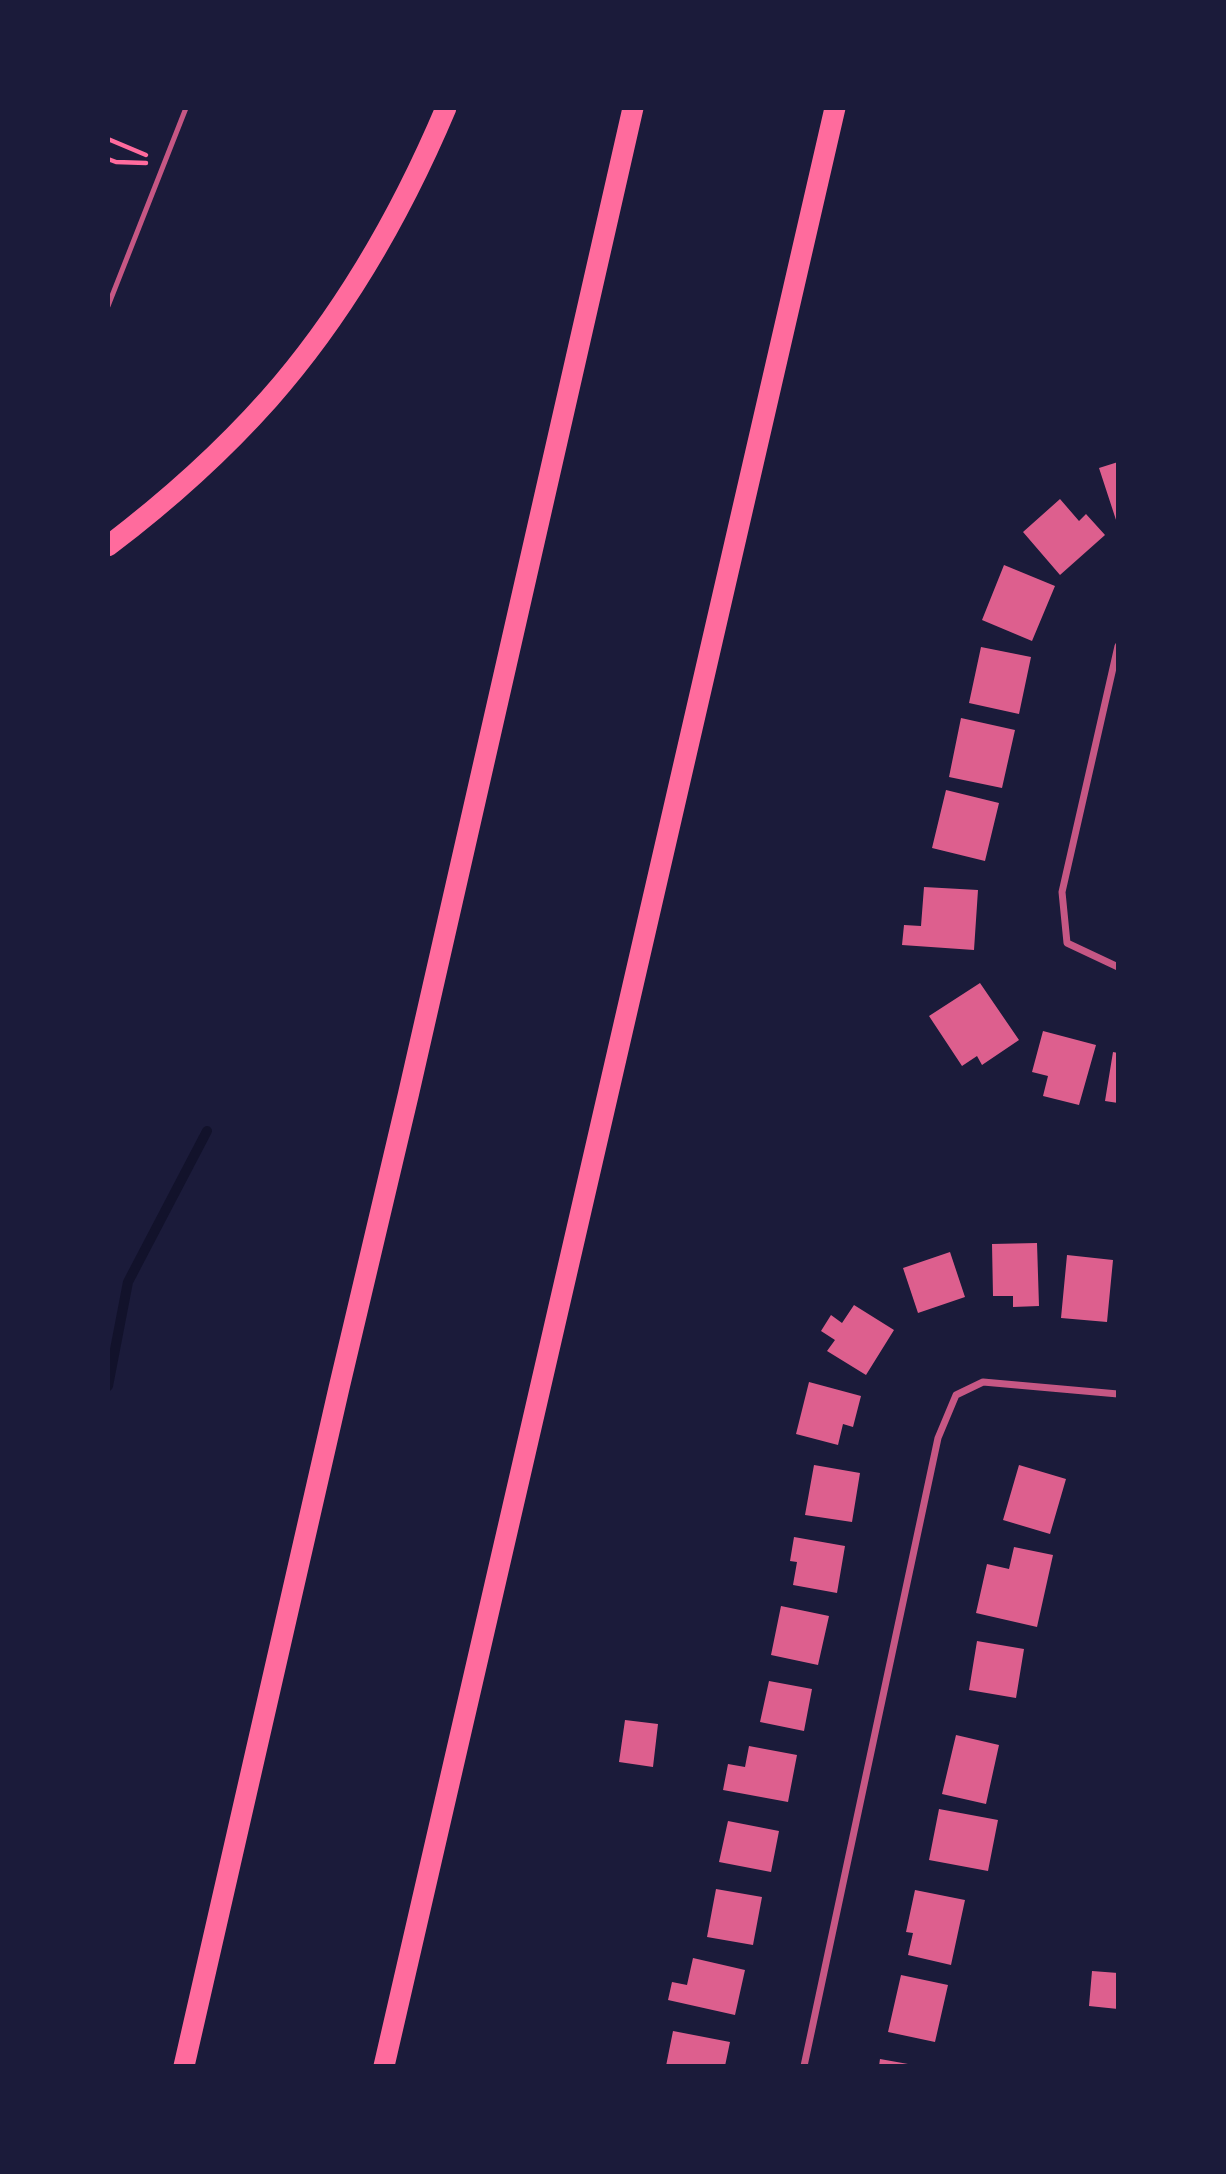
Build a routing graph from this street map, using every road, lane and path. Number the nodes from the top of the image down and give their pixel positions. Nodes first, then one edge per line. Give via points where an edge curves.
1 (186, 108) edge
2 (446, 108) edge
3 (633, 108) edge
4 (835, 108) edge
5 (108, 139) edge
6 (108, 159) edge
7 (117, 162) dead end
8 (163, 163) junction
9 (108, 306) edge
10 (108, 546) edge
11 (1118, 646) edge
12 (1118, 967) edge
13 (1118, 1394) edge
14 (184, 2066) edge
15 (384, 2066) edge
16 (804, 2066) edge

1 - 8 lane
2 - 10 highway via 410,186 366,264 301,359 234,436
3 - 14 highway
4 - 15 highway
5 - 8 path
6 - 7 path
8 - 9 lane
11 - 12 street via 1062,892 1067,943
13 - 16 street via 983,1382 956,1395 938,1438

